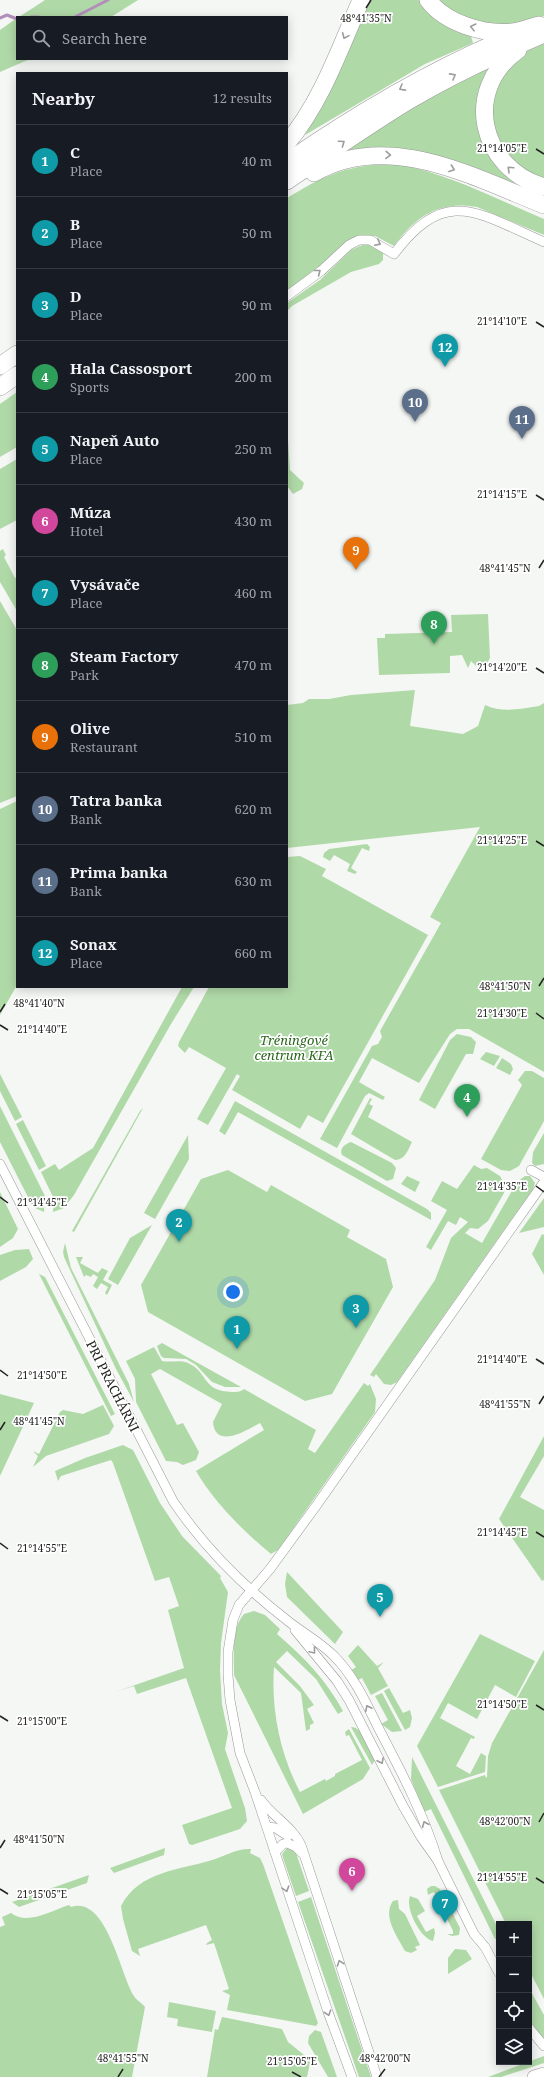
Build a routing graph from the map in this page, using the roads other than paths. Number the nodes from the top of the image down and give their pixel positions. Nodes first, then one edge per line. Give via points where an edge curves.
1 (360, 0) edge
2 (428, 0) edge
3 (542, 29) edge
4 (288, 142) edge
5 (288, 161) edge
6 (288, 180) edge
7 (544, 187) edge
8 (288, 189) edge
9 (544, 205) edge
10 (544, 242) edge
11 (288, 295) edge
12 (16, 355) edge
13 (0, 366) edge
14 (16, 376) edge
15 (0, 387) edge
16 (0, 1164) edge
17 (531, 1170) dead end
18 (544, 1177) edge
19 (544, 1182) edge
20 (252, 1590) junction
21 (288, 1621) junction
22 (255, 1792) junction
23 (267, 1827) junction
24 (275, 1852) junction
25 (304, 1856) junction
26 (438, 1861) junction
27 (496, 1968) edge
28 (530, 2029) edge
29 (544, 2046) edge
30 (544, 2074) edge
31 (350, 2075) edge
32 (378, 2077) edge
33 (534, 2077) edge

1 -> 4 highway via 316,99
3 -> 2 highway via 511,32 477,28 451,19 433,7
3 -> 5 highway via 462,58 412,83 341,124
6 -> 3 highway via 409,100
7 -> 3 highway via 521,178 502,161 492,146 485,119 487,96 499,69 512,54
8 -> 9 highway via 319,170 342,160 393,155 445,167
11 -> 10 street via 359,240 375,241 394,254 422,223 450,211 486,216
12 - 13 highway
14 - 15 highway
16 - 20 street, PRI PRACHÁRNI via 173,1501 202,1541
17 - 18 street
19 - 20 street via 316,1506
20 - 21 street, PRI PRACHÁRNI
20 - 22 street via 239,1605 233,1620 228,1652 228,1675 240,1753
21 -> 26 street via 337,1681 413,1824
26 -> 21 street via 413,1796 352,1678 334,1656
22 - 23 street
22 - 25 street via 272,1814 294,1834
23 - 24 street
23 - 25 street via 284,1832 295,1842
24 - 25 street via 282,1844 287,1843 296,1847
24 -> 31 street
32 -> 25 street
26 - 27 street via 474,1934 485,1947
28 - 29 street
30 - 33 street

